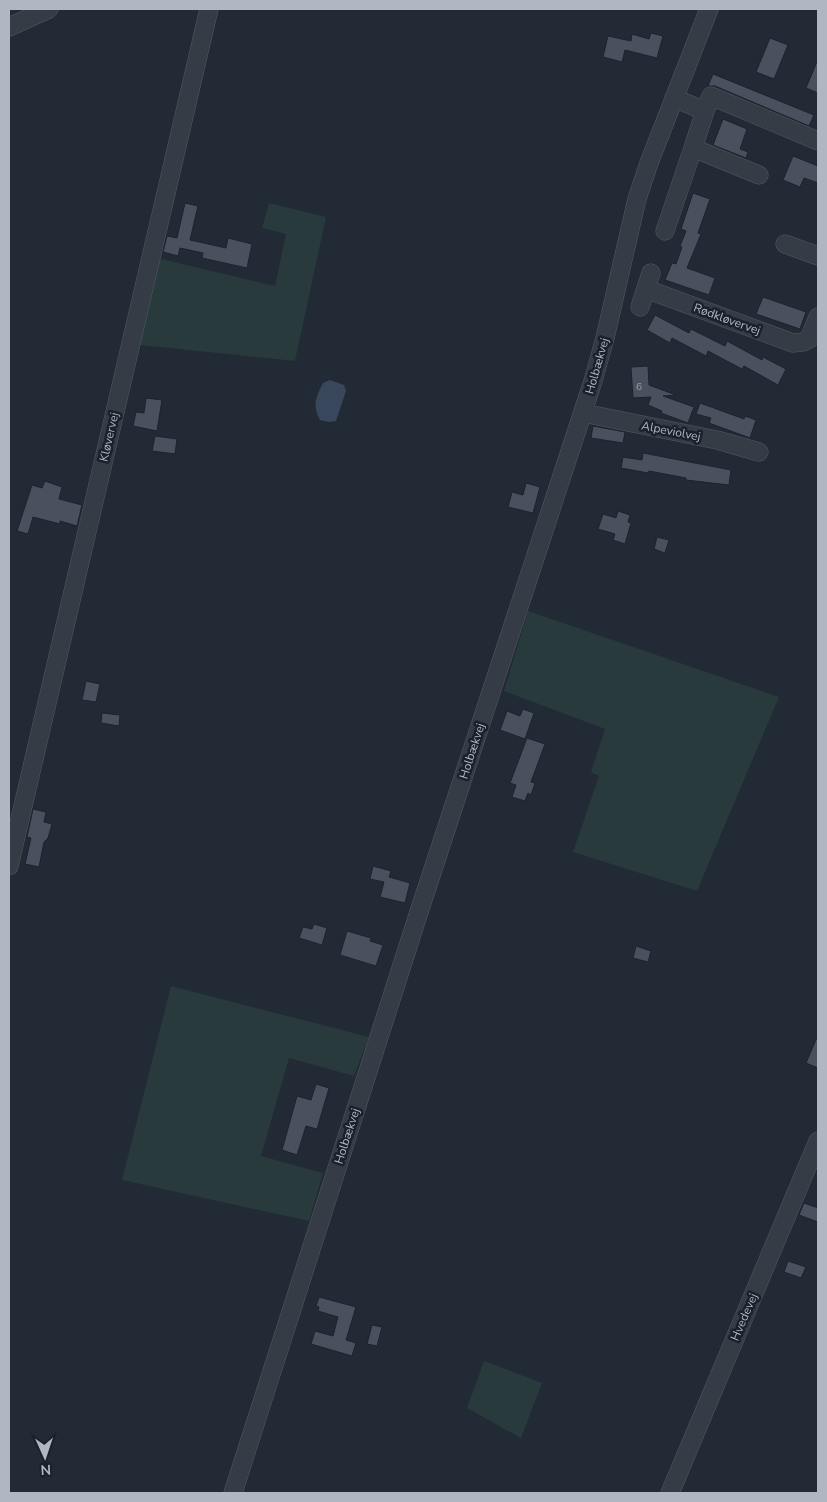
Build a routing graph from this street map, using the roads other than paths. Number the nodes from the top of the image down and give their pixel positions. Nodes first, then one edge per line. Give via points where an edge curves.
1 (49, 9) edge
2 (209, 9) edge
3 (709, 9) edge
4 (9, 27) edge
5 (674, 98) junction
6 (705, 111) junction
7 (818, 141) edge
8 (693, 148) junction
9 (760, 175) dead end
10 (665, 230) dead end
11 (785, 244) dead end
12 (818, 256) edge
13 (640, 307) dead end
14 (818, 318) edge
15 (814, 340) edge
16 (583, 414) junction
17 (759, 452) dead end
18 (9, 866) edge
19 (818, 1141) edge
20 (233, 1493) edge
21 (670, 1493) edge

1 - 4 street
2 - 18 street, Kløvervej
3 - 5 street, Holbækvej
5 - 6 street
5 - 16 street, Holbækvej via 637,199 605,338
6 - 7 street via 711,96
6 - 8 street
8 - 9 street
8 - 10 street
11 - 12 street
13 - 15 street, Rødkløvervej via 649,281 793,343
14 - 15 street
16 - 17 street, Alpeviolvej via 717,440
16 - 20 street, Holbækvej
19 - 21 street, Hvedevej

